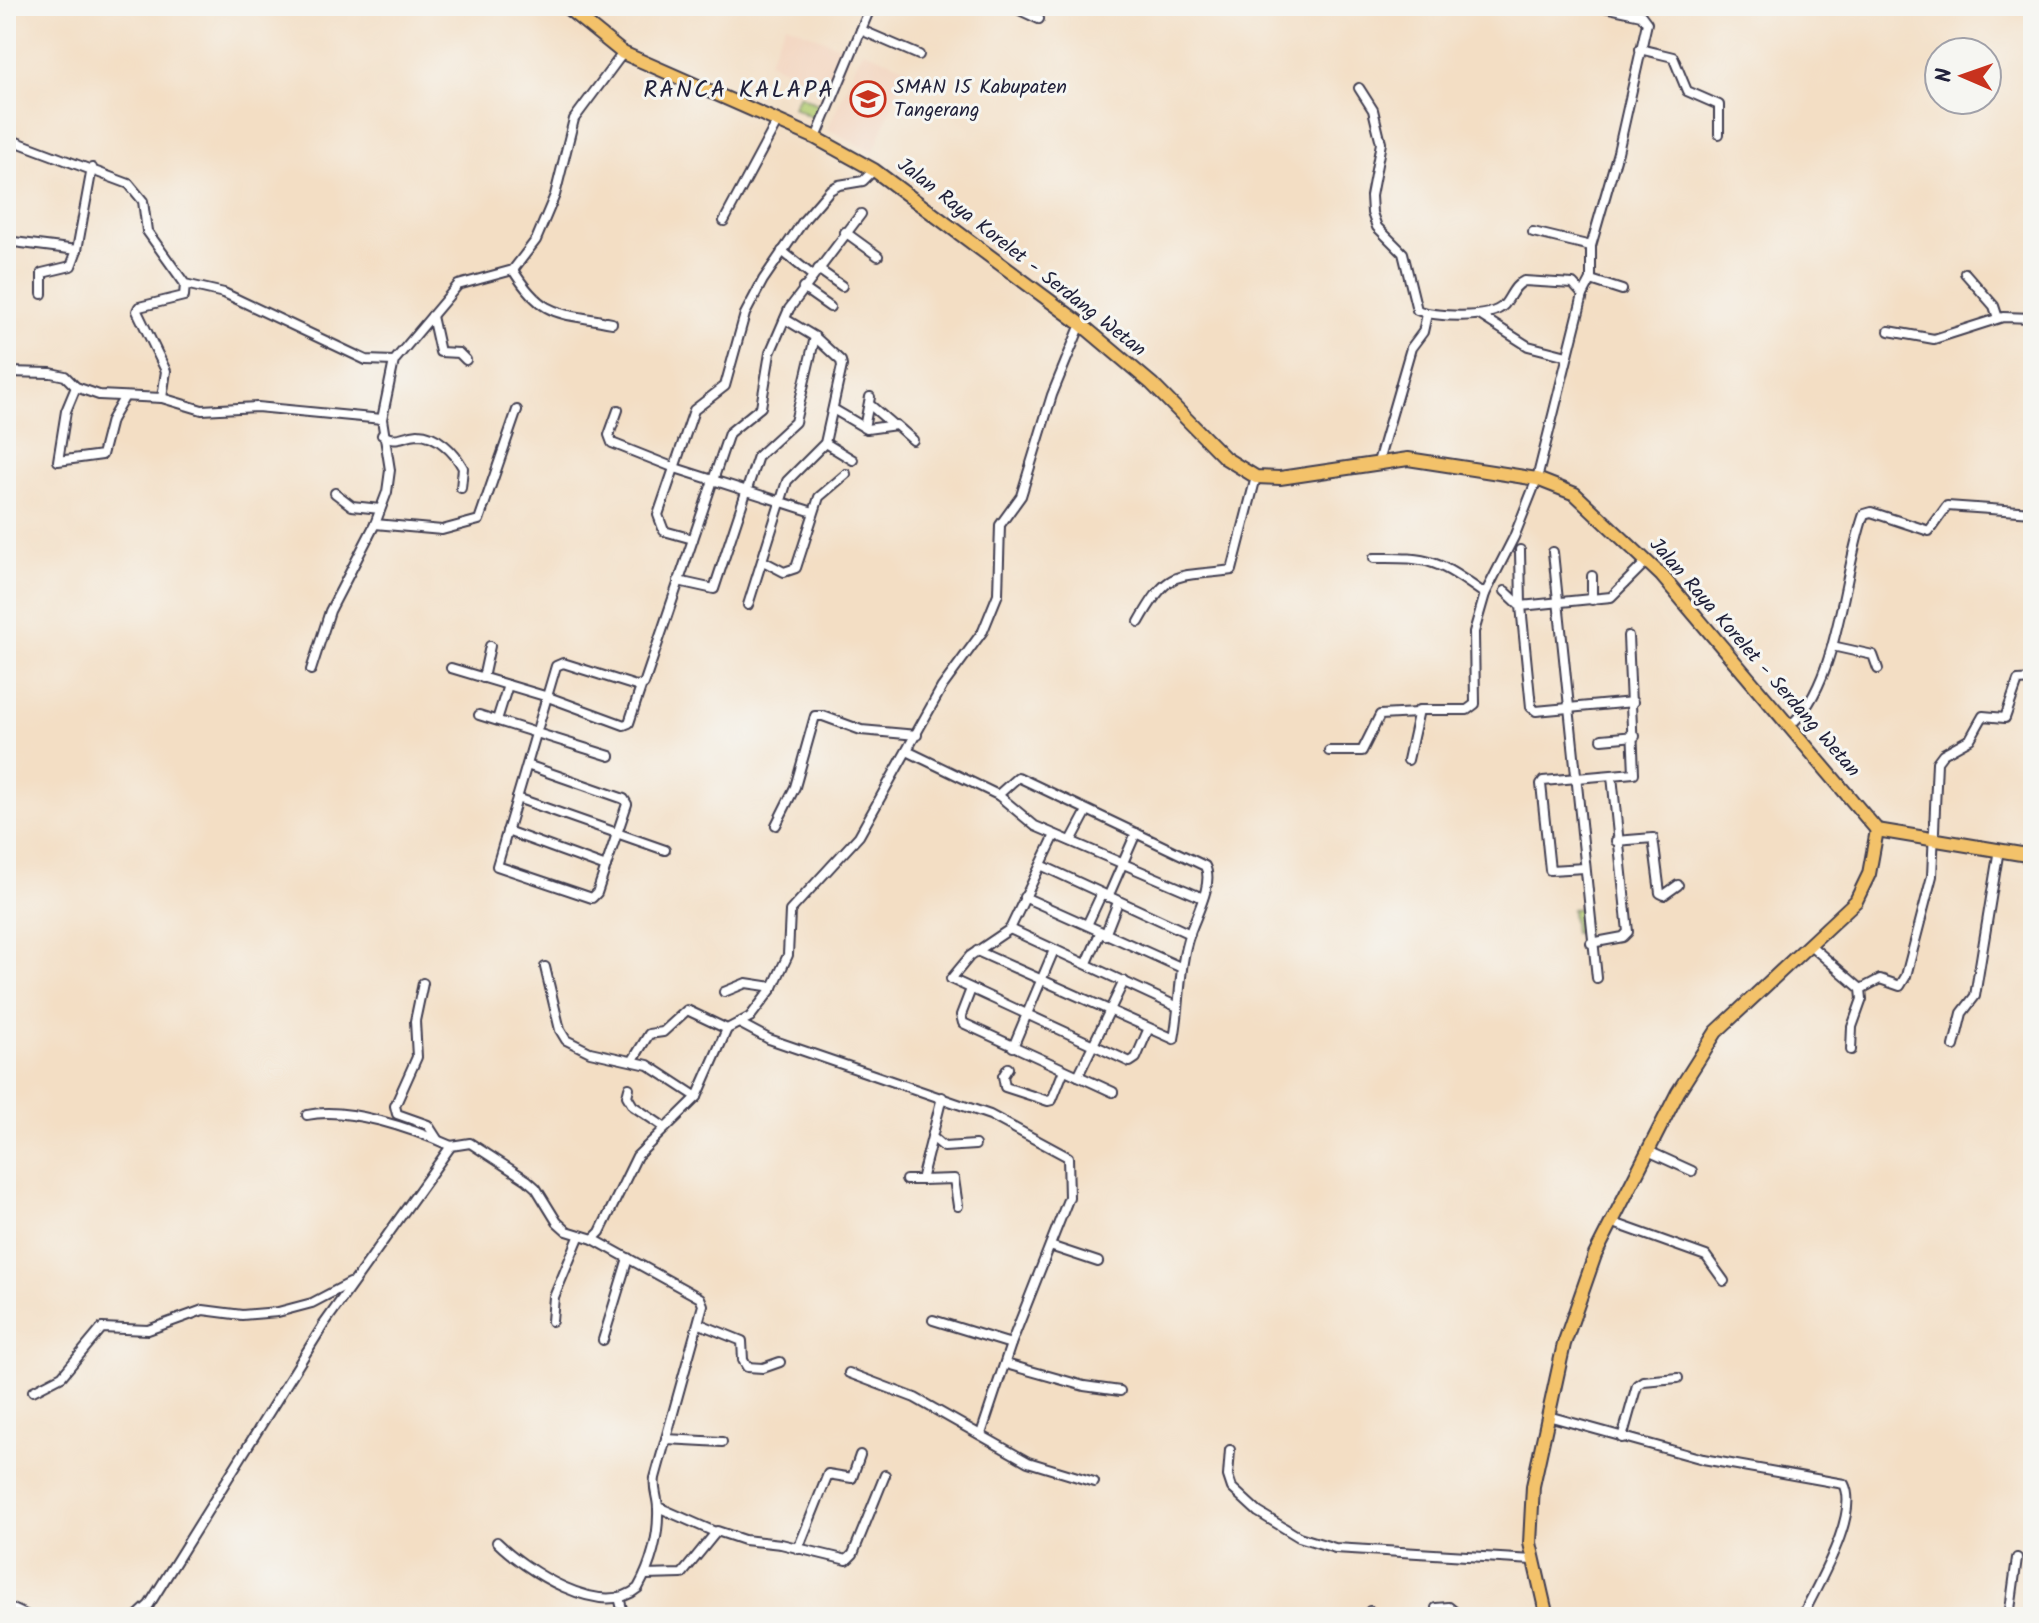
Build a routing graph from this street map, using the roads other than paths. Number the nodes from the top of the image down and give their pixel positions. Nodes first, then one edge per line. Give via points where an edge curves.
1 (565, 6) edge
2 (871, 6) edge
3 (1011, 6) edge
4 (1599, 6) edge
5 (1039, 19) dead end
6 (861, 30) junction
7 (1640, 49) junction
8 (623, 53) junction
9 (919, 55) dead end
10 (1359, 88) dead end
11 (777, 122) junction
12 (1719, 134) dead end
13 (6, 138) edge
14 (816, 138) junction
15 (92, 168) junction
16 (874, 170) junction
17 (861, 214) dead end
18 (724, 221) dead end
19 (845, 232) junction
20 (1533, 232) dead end
21 (6, 241) edge
22 (1591, 246) junction
23 (77, 250) junction
24 (782, 251) junction
25 (878, 256) dead end
26 (513, 270) junction
27 (815, 272) junction
28 (1965, 273) dead end
29 (1591, 280) junction
30 (185, 284) junction
31 (842, 286) dead end
32 (803, 288) junction
33 (1622, 290) dead end
34 (42, 294) dead end
35 (1583, 295) junction
36 (830, 307) dead end
37 (1427, 314) junction
38 (432, 316) junction
39 (1481, 316) junction
40 (1998, 318) junction
41 (2033, 318) edge
42 (785, 319) junction
43 (612, 323) dead end
44 (1081, 324) junction
45 (1889, 331) dead end
46 (815, 337) junction
47 (1567, 356) junction
48 (466, 360) dead end
49 (394, 361) junction
50 (6, 372) edge
51 (76, 387) junction
52 (124, 398) junction
53 (162, 398) junction
54 (833, 409) junction
55 (517, 410) dead end
56 (618, 410) dead end
57 (382, 419) junction
58 (892, 424) junction
59 (864, 428) junction
60 (382, 435) junction
61 (913, 440) dead end
62 (825, 443) junction
63 (853, 460) dead end
64 (1378, 462) junction
65 (675, 468) junction
66 (846, 474) dead end
67 (1256, 477) junction
68 (1537, 479) junction
69 (713, 480) junction
70 (461, 488) dead end
71 (746, 491) junction
72 (335, 493) dead end
73 (780, 502) junction
74 (380, 509) junction
75 (813, 512) junction
76 (2033, 512) edge
77 (375, 524) junction
78 (693, 539) junction
79 (1520, 550) dead end
80 (1553, 552) dead end
81 (1374, 558) dead end
82 (763, 561) junction
83 (1647, 561) junction
84 (1592, 576) dead end
85 (678, 581) junction
86 (1505, 591) dead end
87 (1485, 594) junction
88 (1592, 600) junction
89 (1559, 603) junction
90 (748, 605) dead end
91 (1521, 606) junction
92 (1139, 622) dead end
93 (1628, 636) dead end
94 (490, 646) dead end
95 (1832, 646) junction
96 (451, 668) dead end
97 (1878, 669) dead end
98 (311, 670) dead end
99 (483, 678) junction
100 (2033, 680) edge
101 (508, 685) junction
102 (641, 687) junction
103 (548, 697) junction
104 (1633, 702) junction
105 (1570, 708) junction
106 (1417, 713) junction
107 (479, 715) dead end
108 (497, 720) junction
109 (1788, 727) junction
110 (536, 733) junction
111 (917, 735) junction
112 (1635, 736) junction
113 (1602, 739) dead end
114 (907, 751) junction
115 (1329, 751) dead end
116 (610, 756) dead end
117 (1408, 760) dead end
118 (527, 765) junction
119 (1612, 776) junction
120 (1577, 778) junction
121 (996, 794) junction
122 (517, 798) junction
123 (1087, 811) junction
124 (776, 825) dead end
125 (1877, 830) junction
126 (507, 831) junction
127 (618, 831) junction
128 (1136, 833) junction
129 (1055, 835) junction
130 (1936, 839) junction
131 (1071, 841) junction
132 (1616, 841) junction
133 (2000, 848) junction
134 (665, 850) dead end
135 (2033, 856) edge
136 (1122, 864) junction
137 (1043, 866) junction
138 (606, 867) junction
139 (1585, 868) junction
140 (1678, 885) dead end
141 (1104, 896) junction
142 (1024, 897) junction
143 (1203, 898) junction
144 (1118, 902) junction
145 (1087, 925) junction
146 (1010, 929) junction
147 (1102, 934) junction
148 (1190, 934) junction
149 (1591, 943) junction
150 (1810, 945) junction
151 (1054, 950) junction
152 (977, 951) junction
153 (1087, 963) junction
154 (545, 967) dead end
155 (1180, 967) junction
156 (1597, 978) dead end
157 (1038, 981) junction
158 (1124, 981) junction
159 (423, 983) dead end
160 (773, 987) junction
161 (971, 989) junction
162 (1861, 989) junction
163 (724, 992) dead end
164 (1178, 1007) junction
165 (1110, 1011) junction
166 (1026, 1014) junction
167 (739, 1023) junction
168 (727, 1029) junction
169 (1148, 1030) junction
170 (1094, 1044) junction
171 (1954, 1046) dead end
172 (1013, 1047) junction
173 (1851, 1050) dead end
174 (633, 1060) junction
175 (1008, 1068) dead end
176 (1064, 1070) junction
177 (1078, 1076) junction
178 (629, 1088) dead end
179 (1113, 1092) dead end
180 (697, 1097) junction
181 (942, 1097) junction
182 (307, 1115) dead end
183 (664, 1127) junction
184 (932, 1137) junction
185 (437, 1139) junction
186 (975, 1145) dead end
187 (451, 1146) junction
188 (1648, 1151) junction
189 (1692, 1171) dead end
190 (906, 1180) dead end
191 (921, 1180) junction
192 (958, 1206) dead end
193 (1611, 1222) junction
194 (579, 1237) junction
195 (593, 1239) junction
196 (1050, 1246) junction
197 (628, 1258) junction
198 (1098, 1262) dead end
199 (357, 1278) junction
200 (1724, 1281) dead end
201 (933, 1320) dead end
202 (552, 1321) dead end
203 (700, 1324) junction
204 (603, 1340) dead end
205 (1011, 1344) junction
206 (780, 1362) dead end
207 (1006, 1364) junction
208 (849, 1373) dead end
209 (1678, 1378) dead end
210 (33, 1391) dead end
211 (1120, 1391) dead end
212 (1548, 1416) junction
213 (981, 1434) junction
214 (1622, 1438) junction
215 (666, 1439) junction
216 (722, 1442) dead end
217 (1230, 1450) dead end
218 (860, 1455) dead end
219 (885, 1475) dead end
220 (1094, 1482) dead end
221 (658, 1507) junction
222 (715, 1532) junction
223 (497, 1542) dead end
224 (798, 1549) junction
225 (2017, 1558) dead end
226 (1533, 1560) junction
227 (645, 1575) junction
228 (619, 1597) junction
229 (6, 1606) edge
230 (1436, 1608) dead end
231 (30, 1617) edge
232 (136, 1617) edge
233 (624, 1617) edge
234 (1461, 1617) edge
235 (1547, 1617) edge
236 (1802, 1617) edge
237 (2009, 1617) edge

1 - 8 main road, Jalan Raya Korelet - Serdang Wetan
2 - 6 street
3 - 5 street
4 - 7 street via 1646,18
6 - 9 street
6 - 14 street
7 - 12 street via 1673,57 1687,91 1719,105
7 - 22 street
8 - 11 main road, Jalan Raya Korelet - Serdang Wetan
8 - 26 street via 574,119 555,195 536,240
10 - 37 street via 1373,110 1381,143 1371,196 1374,221 1403,253 1414,305
11 - 14 main road, Jalan Raya Korelet - Serdang Wetan
11 - 18 street
13 - 15 street
14 - 16 main road, Jalan Raya Korelet - Serdang Wetan
15 - 23 street
15 - 30 street via 129,184 140,197 147,231
16 - 24 street via 863,181 830,190
16 - 44 main road, Jalan Raya Korelet - Serdang Wetan
17 - 19 street
19 - 25 street
19 - 27 street
20 - 22 street
21 - 23 street
22 - 29 street
23 - 34 street via 71,266 42,273
24 - 27 street
24 - 65 street via 745,314 725,386 694,410
26 - 38 street via 458,285
26 - 43 street via 540,305
27 - 31 street
27 - 32 street
28 - 40 street
29 - 33 street
29 - 35 street
30 - 49 street via 224,293 366,360
30 - 53 street via 184,296 137,311 166,371
32 - 36 street
32 - 42 street
35 - 39 street via 1573,284 1524,281 1502,308
35 - 47 street
37 - 39 street
37 - 64 street via 1423,332 1411,348
38 - 48 street via 440,352 459,353
38 - 49 street
39 - 47 street via 1527,345
40 - 41 street
40 - 45 street via 1934,339
42 - 46 street
42 - 69 street via 770,353 764,402 729,433
44 - 67 main road, Jalan Raya Korelet - Serdang Wetan via 1152,384 1225,458
44 - 111 street via 1023,490 1000,525 1000,578 990,617
46 - 54 street via 841,361
46 - 71 street via 795,422 762,450
47 - 68 street
49 - 57 street
50 - 51 street via 65,376
51 - 52 street
51 - 52 street via 66,411 58,461 102,455 111,420
52 - 53 street
53 - 57 street via 202,410 257,407
54 - 59 street
54 - 62 street
55 - 77 street via 479,520 442,530
56 - 65 street via 609,435 612,443
57 - 60 street
58 - 59 street
58 - 59 street via 870,400
58 - 61 street
60 - 70 street via 396,441 418,434 440,442 463,468
60 - 74 street via 390,470
62 - 63 street
62 - 73 street via 789,476
64 - 67 main road, Jalan Raya Korelet - Serdang Wetan
64 - 68 main road, Jalan Raya Korelet - Serdang Wetan via 1437,461
65 - 69 street
65 - 78 street via 659,524 664,531
66 - 75 street via 825,490
67 - 92 street via 1232,570 1169,580
68 - 83 main road, Jalan Raya Korelet - Serdang Wetan via 1575,494
68 - 87 street
69 - 71 street
69 - 78 street
71 - 73 street
71 - 85 street via 714,589
72 - 74 street via 352,506
73 - 75 street
73 - 82 street
74 - 77 street
75 - 82 street via 796,568 784,572
76 - 95 street via 1947,506 1929,531 1865,513
77 - 98 street via 330,611
78 - 85 street
79 - 91 street
80 - 89 street
81 - 87 street via 1434,561
82 - 90 street
83 - 88 street via 1617,593
83 - 109 main road, Jalan Raya Korelet - Serdang Wetan
84 - 88 street
85 - 102 street
86 - 91 street
87 - 106 street via 1473,638 1475,705
88 - 89 street
89 - 91 street
89 - 105 street
91 - 105 street via 1531,707
93 - 104 street
94 - 99 street
95 - 97 street via 1873,655
95 - 109 street via 1807,709
96 - 99 street
99 - 101 street
100 - 130 street via 2018,681 2005,718 1983,716 1970,739 1940,758 1935,777
101 - 103 street
101 - 108 street
102 - 103 street via 563,663 556,666
102 - 103 street via 626,725
103 - 110 street
104 - 105 street
104 - 112 street
105 - 120 street
106 - 115 street via 1380,715 1362,751
106 - 117 street
107 - 108 street
108 - 110 street
109 - 125 main road, Jalan Raya Korelet - Serdang Wetan
110 - 116 street
110 - 118 street
111 - 114 street
111 - 124 street via 861,730 815,716 795,787
112 - 113 street
112 - 119 street via 1634,773
114 - 121 street
114 - 160 street via 859,836 790,911 788,955
118 - 122 street
118 - 127 street via 624,799
119 - 120 street
119 - 132 street
120 - 139 street
120 - 139 street via 1543,781 1544,812 1550,870
121 - 123 street via 1018,777
121 - 129 street
122 - 126 street
122 - 127 street
123 - 128 street
123 - 131 street
125 - 130 main road
125 - 150 main road via 1861,893
126 - 138 street
126 - 138 street via 499,868 592,898
127 - 134 street
127 - 138 street
128 - 136 street
128 - 143 street via 1208,868
129 - 131 street
129 - 137 street
130 - 133 main road
130 - 162 street via 1932,876 1902,985 1877,979
131 - 136 street
132 - 140 street via 1653,838 1660,893
132 - 149 street via 1628,932
133 - 135 main road
133 - 171 street via 1975,996 1962,1013
136 - 141 street
136 - 143 street
137 - 141 street
137 - 142 street
139 - 149 street
141 - 144 street
141 - 145 street
142 - 145 street
142 - 146 street
143 - 148 street
144 - 147 street
144 - 148 street
145 - 147 street
146 - 151 street
146 - 152 street
147 - 153 street
147 - 155 street
148 - 155 street
149 - 156 street
150 - 162 street
150 - 188 main road via 1716,1032
151 - 153 street
151 - 157 street
152 - 157 street
152 - 161 street via 951,978
153 - 158 street
154 - 174 street via 566,1040 590,1052
155 - 164 street
157 - 165 street
157 - 166 street
158 - 164 street
158 - 165 street
159 - 185 street via 415,1021 417,1057 395,1106 397,1114 428,1125
160 - 163 street via 746,983
160 - 167 street
161 - 166 street
161 - 172 street via 963,1023
162 - 173 street
164 - 169 street via 1174,1039
165 - 169 street
165 - 170 street
166 - 170 street
166 - 172 street
167 - 168 street
167 - 181 street via 769,1039
168 - 174 street via 687,1010 663,1032 649,1034
168 - 180 street
169 - 170 street via 1132,1062
170 - 177 street
172 - 176 street
174 - 180 street
175 - 176 street via 1005,1087 1048,1101
176 - 177 street
177 - 179 street
178 - 183 street via 633,1106
180 - 183 street
181 - 184 street
181 - 196 street via 990,1115 1068,1157 1069,1197
182 - 185 street via 330,1111
183 - 195 street via 637,1156
184 - 186 street via 944,1147
184 - 191 street
185 - 187 street
187 - 194 street via 470,1143 527,1180 557,1222
187 - 199 street
188 - 189 street
188 - 193 main road
190 - 191 street
191 - 192 street via 954,1179
193 - 200 street via 1706,1256
193 - 212 main road via 1584,1280
194 - 195 street
194 - 202 street via 554,1297
195 - 197 street
196 - 198 street
196 - 205 street
197 - 203 street via 700,1298
197 - 204 street
199 - 210 street via 312,1303 278,1312 203,1310 148,1330 102,1328 62,1376
199 - 232 street via 149,1605
201 - 205 street
203 - 206 street via 742,1341 747,1367
203 - 215 street
205 - 207 street
207 - 211 street
207 - 213 street
208 - 213 street via 915,1398
209 - 214 street via 1637,1385
212 - 214 street
212 - 226 main road via 1531,1504
213 - 220 street via 1028,1462
214 - 236 street via 1703,1459 1844,1484 1845,1520
215 - 216 street
215 - 221 street via 653,1487
217 - 226 street via 1232,1488 1258,1512 1299,1537 1335,1548
218 - 224 street via 852,1478 828,1474
219 - 224 street via 848,1559
221 - 222 street
221 - 227 street
222 - 224 street
222 - 227 street via 682,1574
223 - 228 street via 557,1586
225 - 237 street
226 - 235 main road
227 - 228 street via 634,1592
228 - 233 street
229 - 231 street
230 - 234 street via 1449,1607

